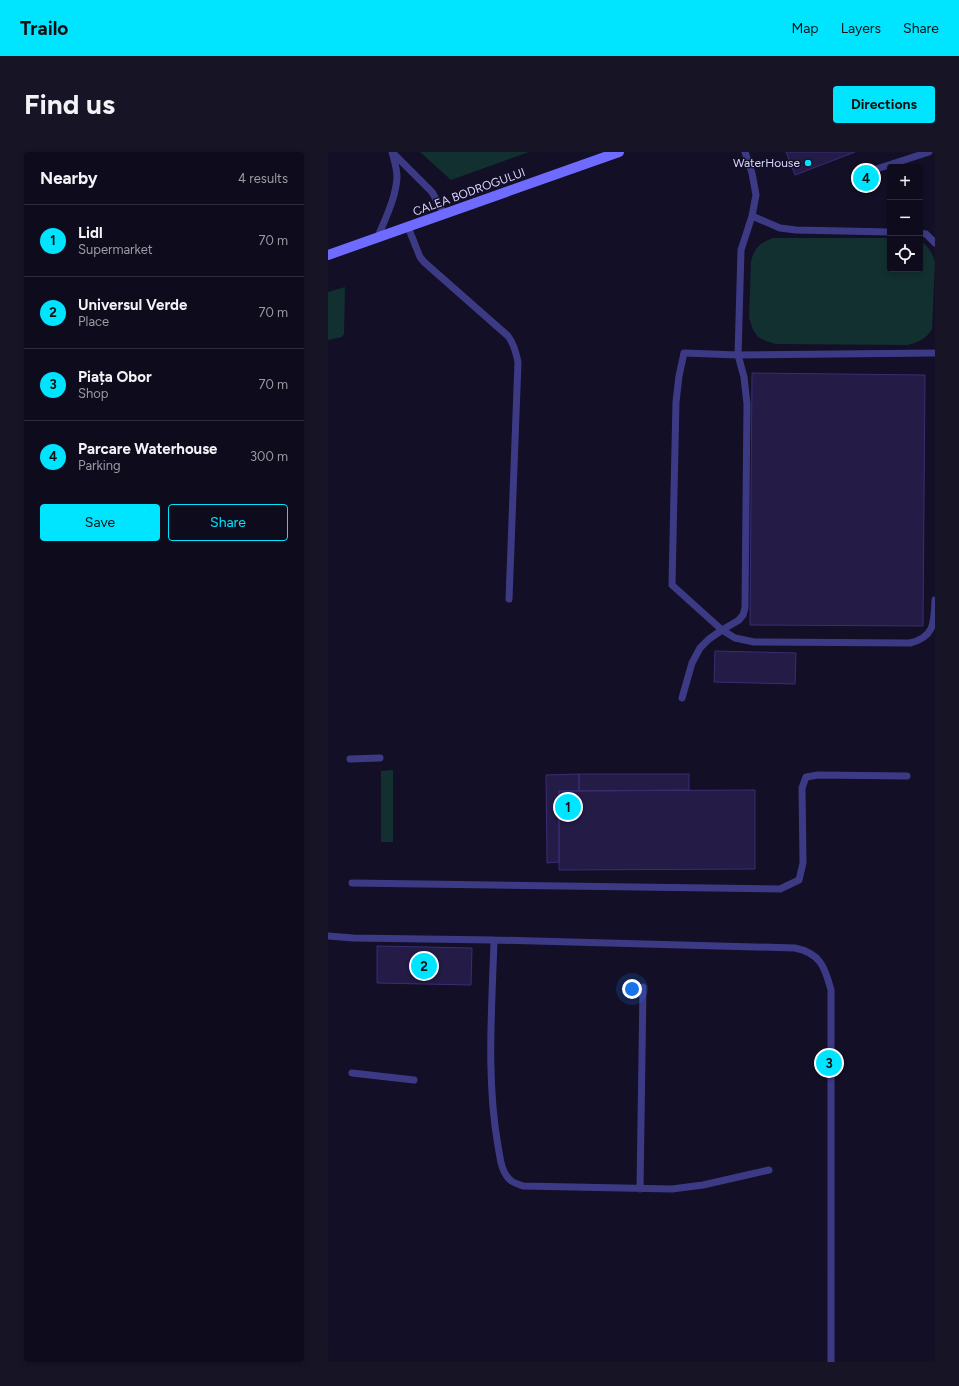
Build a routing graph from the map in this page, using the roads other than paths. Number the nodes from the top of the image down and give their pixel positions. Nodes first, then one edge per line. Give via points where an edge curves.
1 (619, 152) edge
2 (745, 152) edge
3 (929, 152) edge
4 (392, 153) edge
5 (858, 175) dead end
6 (444, 214) junction
7 (752, 216) junction
8 (408, 227) junction
9 (887, 232) edge
10 (923, 234) edge
11 (377, 239) junction
12 (935, 243) edge
13 (328, 255) edge
14 (935, 354) edge
15 (738, 355) junction
16 (509, 599) dead end
17 (935, 600) edge
18 (722, 630) junction
19 (682, 698) dead end
20 (380, 758) dead end
21 (350, 759) dead end
22 (906, 776) dead end
23 (352, 883) dead end
24 (328, 936) edge
25 (494, 940) junction
26 (643, 987) dead end
27 (352, 1073) dead end
28 (414, 1080) dead end
29 (769, 1170) dead end
30 (640, 1189) junction
31 (831, 1362) edge

1 - 6 main road, CALEA BODROGULUI
2 - 7 lane via 755,185 756,200
3 - 5 lane
4 - 6 lane via 432,192
4 - 11 lane via 397,175 395,189
6 - 8 main road, CALEA BODROGULUI
7 - 9 lane via 780,228 796,230
7 - 15 lane via 741,250
8 - 11 main road, CALEA BODROGULUI
8 - 16 lane via 424,262 508,336 516,352 518,362
10 - 12 lane
11 - 13 main road, CALEA BODROGULUI
14 - 15 lane
15 - 18 lane via 747,404 745,608 739,620
15 - 18 lane via 684,353 676,402 672,584
17 - 18 lane via 932,629 924,638 910,643 754,642 735,638
18 - 19 lane via 705,644 694,658
20 - 21 lane
22 - 23 lane via 806,777 802,788 803,864 799,880 780,889
24 - 25 lane
25 - 30 lane via 490,1083 494,1125 505,1174 512,1182 523,1186
25 - 31 lane via 795,948 806,950 816,956 826,970 831,990
26 - 30 lane
27 - 28 lane
29 - 30 lane via 685,1188

